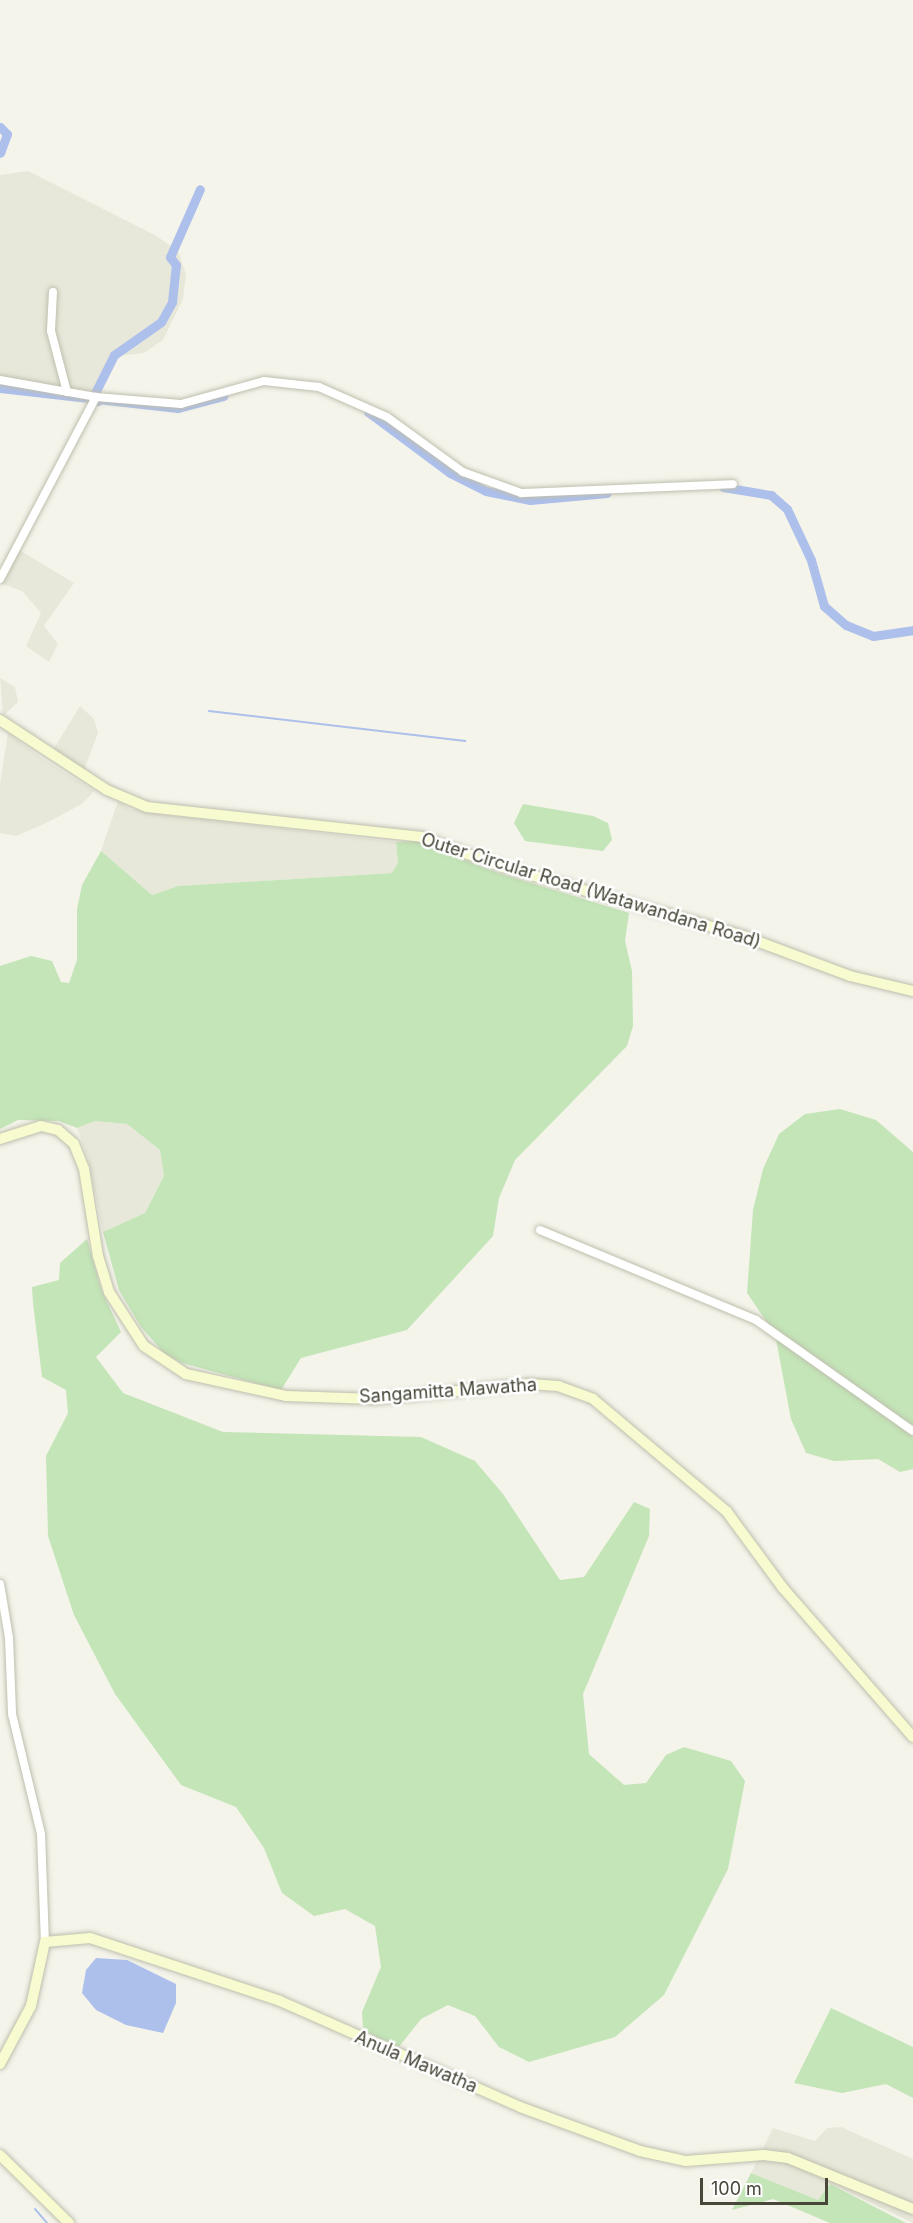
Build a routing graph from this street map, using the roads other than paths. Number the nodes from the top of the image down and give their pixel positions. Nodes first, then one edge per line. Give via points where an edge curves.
1 (53, 292) dead end
2 (0, 380) edge
3 (67, 392) junction
4 (96, 397) junction
5 (733, 484) dead end
6 (0, 579) edge
7 (0, 720) edge
8 (913, 991) edge
9 (0, 1138) edge
10 (540, 1230) dead end
11 (913, 1431) edge
12 (0, 1584) edge
13 (913, 1737) edge
14 (45, 1942) junction
15 (0, 2064) edge
16 (0, 2155) edge
17 (913, 2209) edge
18 (69, 2223) edge

1 - 3 street via 51,332
2 - 3 street
3 - 4 street
4 - 5 street via 181,404 264,381 319,387 387,417 463,472 521,493
4 - 6 street
7 - 8 main road, Outer Circular Road (Watawandana Road) via 107,790 147,807 421,837 503,867 736,934 862,979
9 - 13 main road, Sangamitta Mawatha via 41,1126 58,1130 74,1144 84,1169 98,1256 109,1292 144,1346 186,1374 249,1391 357,1399 547,1385 599,1403 732,1518 783,1588
10 - 11 street via 756,1320
12 - 14 street via 9,1638 12,1714 41,1834
14 - 15 main road via 31,2006
14 - 17 main road, Anula Mawatha via 98,1940 280,2001 520,2107 653,2155 686,2161 764,2155 788,2158
16 - 18 main road

